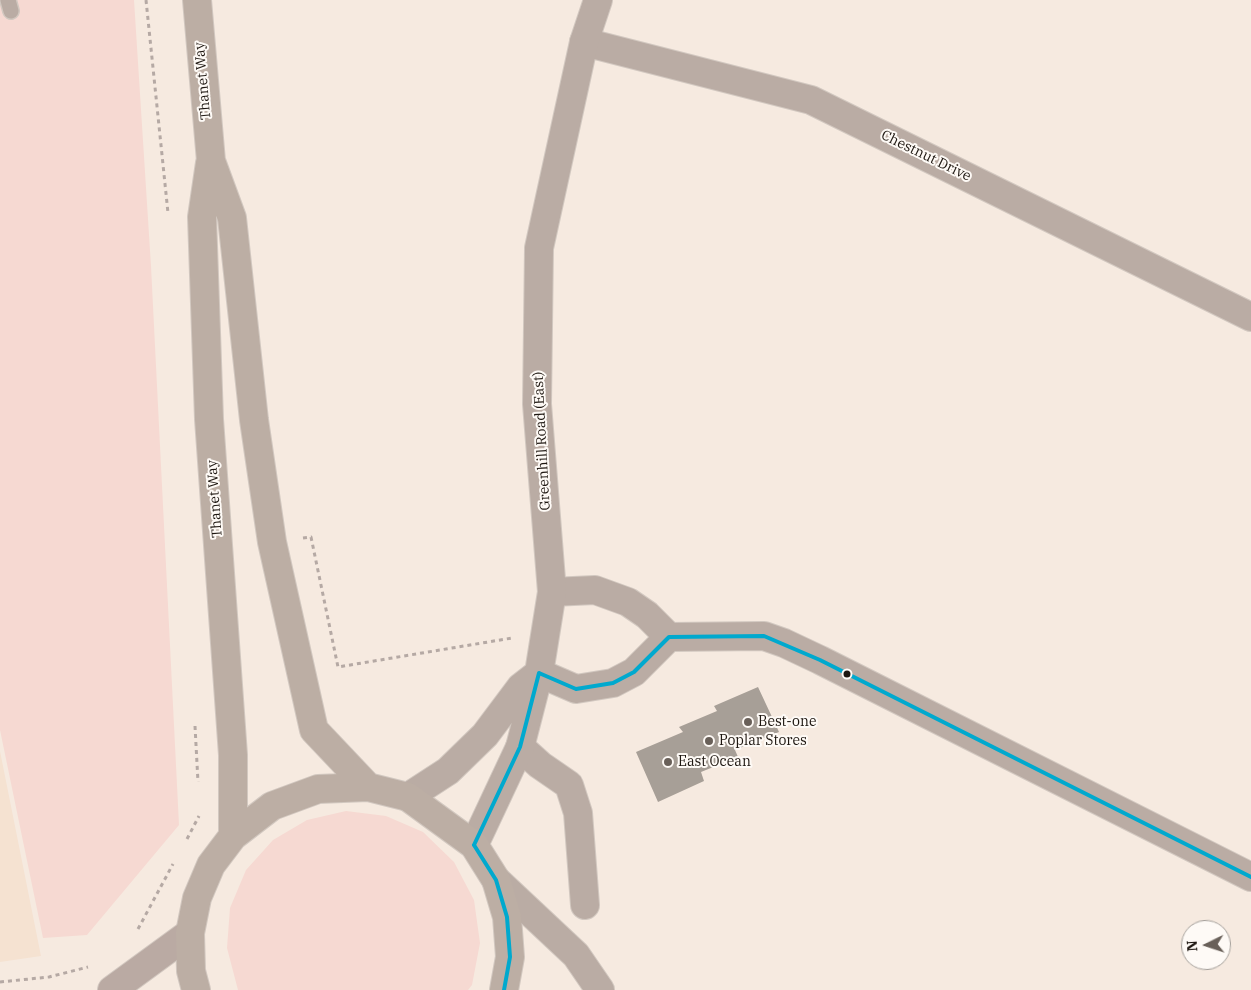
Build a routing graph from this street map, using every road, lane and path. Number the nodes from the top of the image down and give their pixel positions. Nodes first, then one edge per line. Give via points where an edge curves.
1 (197, 0) edge
2 (598, 0) edge
3 (584, 42) junction
4 (211, 161) junction
5 (1251, 317) edge
6 (272, 542) junction
7 (552, 592) junction
8 (546, 633) junction
9 (669, 637) junction
10 (539, 673) junction
11 (195, 722) dead end
12 (520, 747) junction
13 (368, 787) junction
14 (198, 788) dead end
15 (408, 797) junction
16 (198, 807) dead end
17 (233, 836) junction
18 (186, 841) dead end
19 (474, 845) junction
20 (177, 857) dead end
21 (1251, 877) edge
22 (496, 880) junction
23 (584, 905) dead end
24 (137, 931) dead end
25 (190, 933) junction
26 (49, 977) dead end
27 (0, 982) edge
28 (112, 990) edge
29 (196, 990) edge
30 (504, 990) edge
31 (600, 990) edge

1 - 4 main road, Thanet Way
2 - 3 street, Greenhill Road (East)
3 - 5 street, Chestnut Drive via 812,100
3 - 7 street, Greenhill Road (East) via 539,248 538,404
4 - 6 main road, Thanet Way via 232,218 254,420
4 - 17 main road, Thanet Way via 202,217 209,419 233,756
6 - 8 path via 311,537 338,667
6 - 13 main road, Thanet Way via 314,730
7 - 8 street, Greenhill Road (East)
7 - 9 street via 595,590 628,602
8 - 10 street, Greenhill Road (East)
9 - 10 street via 634,672 613,683 576,689
9 - 21 street via 764,636 784,643
10 - 12 street, Greenhill Road (East)
10 - 15 street via 521,687 485,735 448,771
11 - 14 path
12 - 19 street, Greenhill Road (East)
12 - 23 street via 569,785 578,813
13 - 15 main road
13 - 17 main road via 318,789 272,806
15 - 19 main road
16 - 18 path via 199,816
17 - 25 main road via 211,865 200,890
19 - 22 main road
20 - 24 path
22 - 30 main road via 507,917 510,957
22 - 31 street via 576,955
25 - 28 main road
25 - 29 main road via 191,971
26 - 27 path

